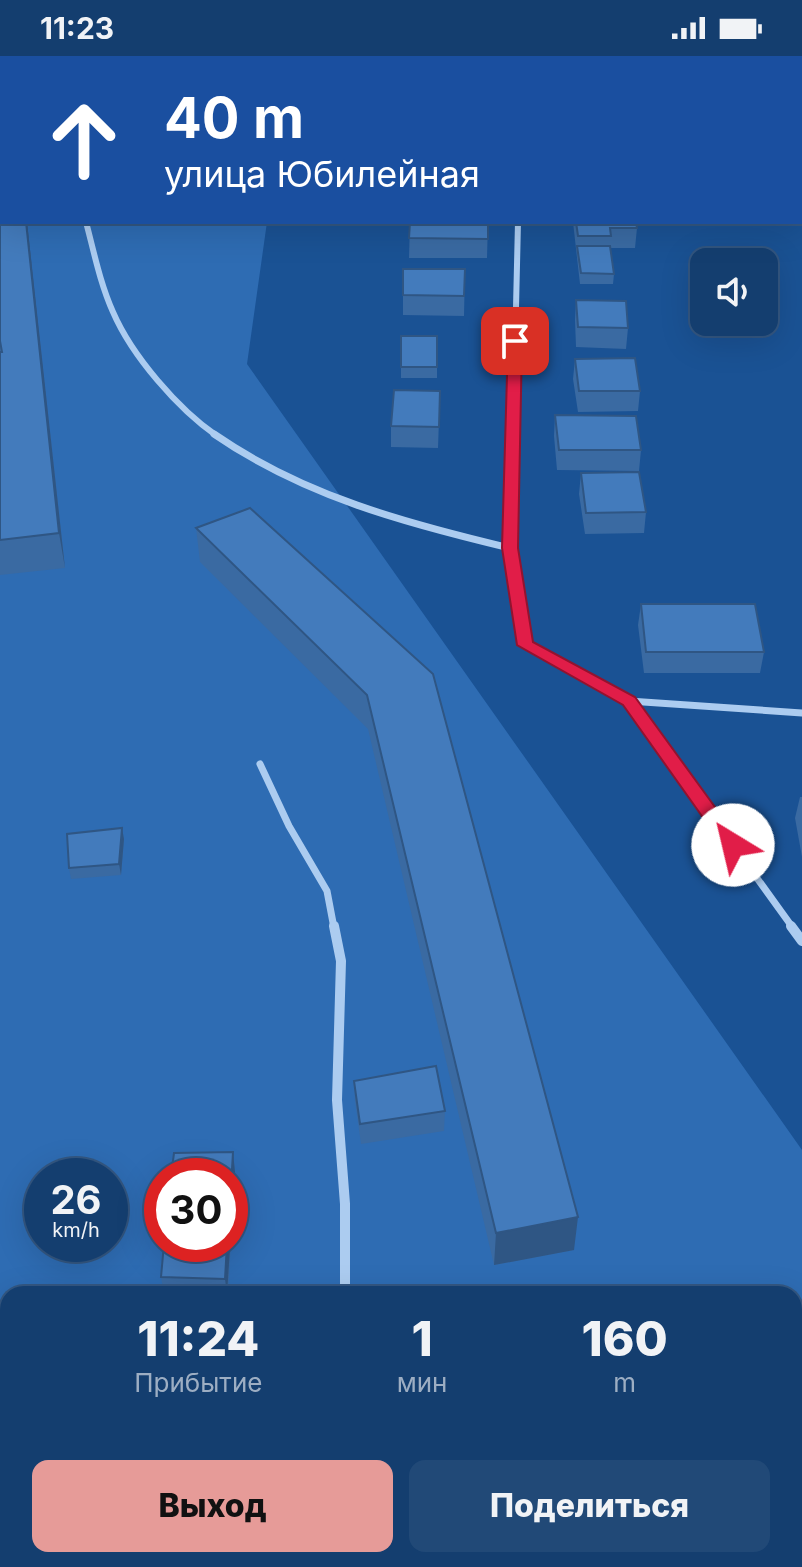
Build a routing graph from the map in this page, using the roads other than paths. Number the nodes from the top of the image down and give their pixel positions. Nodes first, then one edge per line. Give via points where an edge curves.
1 (87, 224) edge
2 (518, 224) edge
3 (510, 548) junction
4 (629, 701) junction
5 (802, 713) edge
6 (260, 764) dead end
7 (802, 941) edge
8 (345, 1286) edge

1 - 3 street via 113,312 152,377 197,421 252,463 336,500 410,526
2 - 3 street
3 - 4 street via 525,645
4 - 5 street
4 - 7 street
6 - 8 street via 327,891 341,961 337,1100

